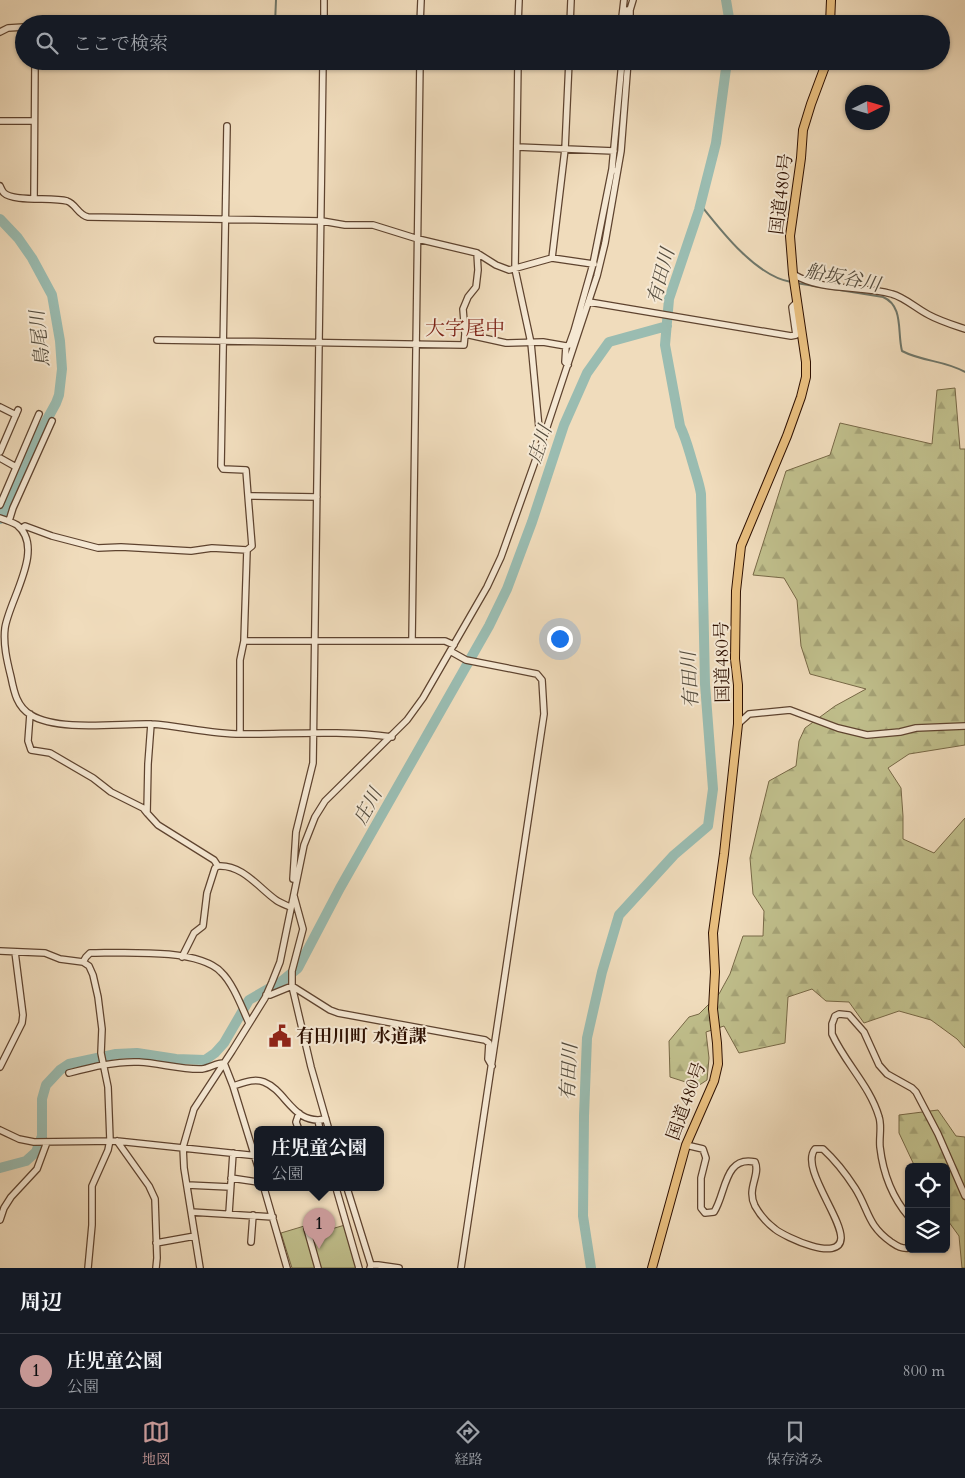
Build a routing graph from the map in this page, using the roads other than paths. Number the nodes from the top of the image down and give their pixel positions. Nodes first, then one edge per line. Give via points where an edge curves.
1 (324, 0) edge
2 (421, 0) edge
3 (519, 0) edge
4 (571, 0) edge
5 (624, 0) edge
6 (632, 0) edge
7 (831, 0) edge
8 (630, 10) junction
9 (324, 15) edge
10 (420, 15) edge
11 (518, 15) edge
12 (570, 15) edge
13 (622, 15) edge
14 (626, 15) edge
15 (630, 15) edge
16 (830, 15) edge
17 (15, 28) edge
18 (0, 32) edge
19 (35, 70) edge
20 (324, 70) edge
21 (420, 70) edge
22 (518, 70) edge
23 (569, 70) edge
24 (621, 70) edge
25 (627, 70) edge
26 (824, 70) edge
27 (0, 121) edge
28 (34, 122) junction
29 (227, 126) dead end
30 (517, 147) junction
31 (565, 149) junction
32 (614, 150) junction
33 (615, 170) junction
34 (0, 186) edge
35 (34, 198) junction
36 (225, 220) junction
37 (322, 221) junction
38 (418, 239) junction
39 (605, 243) junction
40 (477, 253) junction
41 (552, 258) junction
42 (593, 264) junction
43 (516, 269) junction
44 (793, 274) junction
45 (797, 302) junction
46 (591, 303) junction
47 (964, 328) edge
48 (465, 334) junction
49 (157, 340) dead end
50 (224, 342) junction
51 (320, 343) junction
52 (531, 343) junction
53 (416, 345) junction
54 (566, 346) junction
55 (568, 365) junction
56 (0, 407) edge
57 (39, 414) dead end
58 (52, 421) dead end
59 (543, 439) junction
60 (0, 452) edge
61 (0, 458) edge
62 (16, 467) junction
63 (248, 496) junction
64 (317, 497) junction
65 (0, 505) edge
66 (5, 520) edge
67 (21, 529) junction
68 (247, 550) junction
69 (315, 640) junction
70 (412, 640) junction
71 (244, 641) junction
72 (454, 645) junction
73 (450, 651) junction
74 (30, 714) junction
75 (151, 724) junction
76 (738, 724) junction
77 (965, 726) edge
78 (314, 732) junction
79 (240, 734) junction
80 (392, 737) junction
81 (148, 813) junction
82 (296, 832) junction
83 (308, 835) junction
84 (218, 866) junction
85 (293, 892) junction
86 (290, 907) junction
87 (0, 951) edge
88 (15, 952) junction
89 (182, 957) junction
90 (83, 962) junction
91 (292, 986) junction
92 (266, 995) junction
93 (249, 1023) junction
94 (224, 1064) junction
95 (102, 1065) junction
96 (0, 1066) edge
97 (492, 1066) junction
98 (69, 1073) dead end
99 (233, 1086) junction
100 (299, 1114) junction
101 (326, 1119) junction
102 (318, 1120) junction
103 (298, 1126) edge
104 (319, 1126) edge
105 (328, 1126) edge
106 (0, 1130) edge
107 (110, 1140) junction
108 (117, 1140) junction
109 (47, 1142) junction
110 (686, 1145) junction
111 (183, 1147) junction
112 (254, 1150) edge
113 (233, 1153) junction
114 (254, 1156) edge
115 (231, 1178) junction
116 (254, 1181) edge
117 (187, 1185) junction
118 (230, 1187) junction
119 (265, 1191) edge
120 (337, 1191) edge
121 (348, 1191) edge
122 (965, 1196) edge
123 (191, 1212) junction
124 (905, 1212) edge
125 (229, 1213) junction
126 (252, 1215) junction
127 (273, 1217) junction
128 (0, 1220) edge
129 (307, 1229) dead end
130 (195, 1236) junction
131 (251, 1242) dead end
132 (156, 1243) junction
133 (905, 1248) edge
134 (368, 1254) junction
135 (356, 1257) junction
136 (371, 1267) edge
137 (88, 1268) edge
138 (156, 1268) edge
139 (200, 1268) edge
140 (287, 1268) edge
141 (318, 1268) edge
142 (359, 1268) edge
143 (399, 1268) edge
144 (461, 1268) edge
145 (652, 1268) edge

1 - 9 street
2 - 10 street
3 - 11 street
4 - 12 street
5 - 13 street
6 - 8 street
7 - 16 highway
8 - 14 street
8 - 15 street
17 - 18 street
19 - 28 street
20 - 37 street
21 - 38 street
22 - 30 street
23 - 31 street
24 - 32 street
25 - 33 street via 624,122
26 - 44 highway, 国道480号 via 803,130 790,236
27 - 28 street
28 - 35 street
29 - 36 street
30 - 31 street
30 - 43 street
31 - 32 street
31 - 41 street
32 - 33 street
33 - 39 street
33 - 42 street
34 - 35 street via 10,196
35 - 36 street via 66,201 88,217
36 - 37 street
36 - 50 street
37 - 38 street via 374,225
37 - 51 street
38 - 40 street
38 - 53 street
39 - 42 street via 600,245
39 - 46 street
40 - 43 street via 496,266
40 - 48 street via 476,287 463,309
41 - 42 street
41 - 43 street
42 - 54 street via 574,331
43 - 52 street
44 - 45 highway, 国道480号
44 - 47 street via 827,286 893,294 929,315
45 - 46 street via 792,307 796,335 791,336
45 - 76 highway, 国道480号 via 806,378 787,436 741,546 738,565 735,660
46 - 55 street
48 - 52 street via 506,343
48 - 53 street via 464,346
49 - 50 street
50 - 51 street
50 - 63 street via 221,466 223,469 246,470
51 - 53 street
51 - 64 street
52 - 54 street
52 - 59 street via 539,428
53 - 70 street
54 - 55 street via 565,362
55 - 59 street
56 - 60 street via 17,413
57 - 62 street
58 - 66 street
59 - 72 street via 501,557
61 - 62 street
62 - 65 street
63 - 64 street
63 - 68 street via 252,546
64 - 69 street
66 - 67 street
67 - 68 street via 25,526 98,548
67 - 74 street via 28,543 28,556 9,610 4,636 14,692 18,702
68 - 71 street
69 - 70 street
69 - 71 street
69 - 78 street
70 - 72 street via 445,640
71 - 79 street via 240,660
72 - 73 street
73 - 80 street via 423,698
73 - 97 street via 466,660 537,674 542,680 543,722
74 - 75 street via 42,720 82,725
74 - 81 street via 28,741 31,750 50,753
75 - 79 street
75 - 81 street
76 - 77 street via 749,714 790,710 867,735
76 - 110 highway, 国道480号 via 713,934 713,1009 718,1064
78 - 79 street
78 - 80 street
78 - 82 street via 313,763
80 - 83 street via 325,801
81 - 84 street via 158,825 214,860
82 - 83 street via 300,840
82 - 85 street
83 - 85 street
84 - 86 street via 228,866 242,873 277,901
84 - 89 street via 208,892 203,926 191,937
85 - 86 street
85 - 91 street via 303,929 292,972
86 - 92 street via 280,962
87 - 88 street
88 - 90 street via 45,953
88 - 96 street via 22,1023
89 - 90 street via 141,952 90,953
89 - 93 street via 203,960 223,974
90 - 95 street via 93,975 98,997
91 - 92 street
91 - 97 street via 338,1013 485,1040 489,1043 488,1059
91 - 101 street
92 - 93 street
93 - 94 street
94 - 95 street via 202,1069 140,1062
94 - 99 street
94 - 111 street via 194,1109
95 - 98 street
95 - 107 street via 108,1087
97 - 144 street
99 - 100 street via 247,1081 264,1082
99 - 112 street
100 - 102 street
100 - 103 street
101 - 102 street
101 - 105 street
102 - 104 street
106 - 109 street via 24,1141
107 - 108 street
107 - 109 street
107 - 137 street via 92,1186
108 - 111 street
108 - 132 street via 153,1195
109 - 128 street via 37,1169 11,1197
110 - 133 street via 703,1149 706,1158 701,1178 701,1208 705,1212 714,1212 718,1206 732,1168 748,1160 755,1162 757,1170 752,1197 758,1212 775,1230 816,1248 828,1249 835,1248 841,1238 810,1158 815,1149 823,1149 856,1189 868,1218 880,1234
110 - 145 highway, 国道480号
111 - 113 street
111 - 117 street
113 - 114 street
113 - 115 street
115 - 116 street
115 - 118 street
117 - 118 street
117 - 123 street
118 - 125 street
119 - 127 street
120 - 135 street
121 - 134 street
122 - 124 street via 916,1092 887,1074 864,1032 849,1015 839,1014 832,1024 832,1034 880,1118 882,1161 894,1197
123 - 125 street
123 - 130 street
125 - 126 street
126 - 127 street
126 - 131 street
127 - 140 street
129 - 141 street
130 - 132 street
130 - 139 street
132 - 138 street
134 - 135 street via 363,1260
134 - 136 street
135 - 142 street
136 - 143 street

